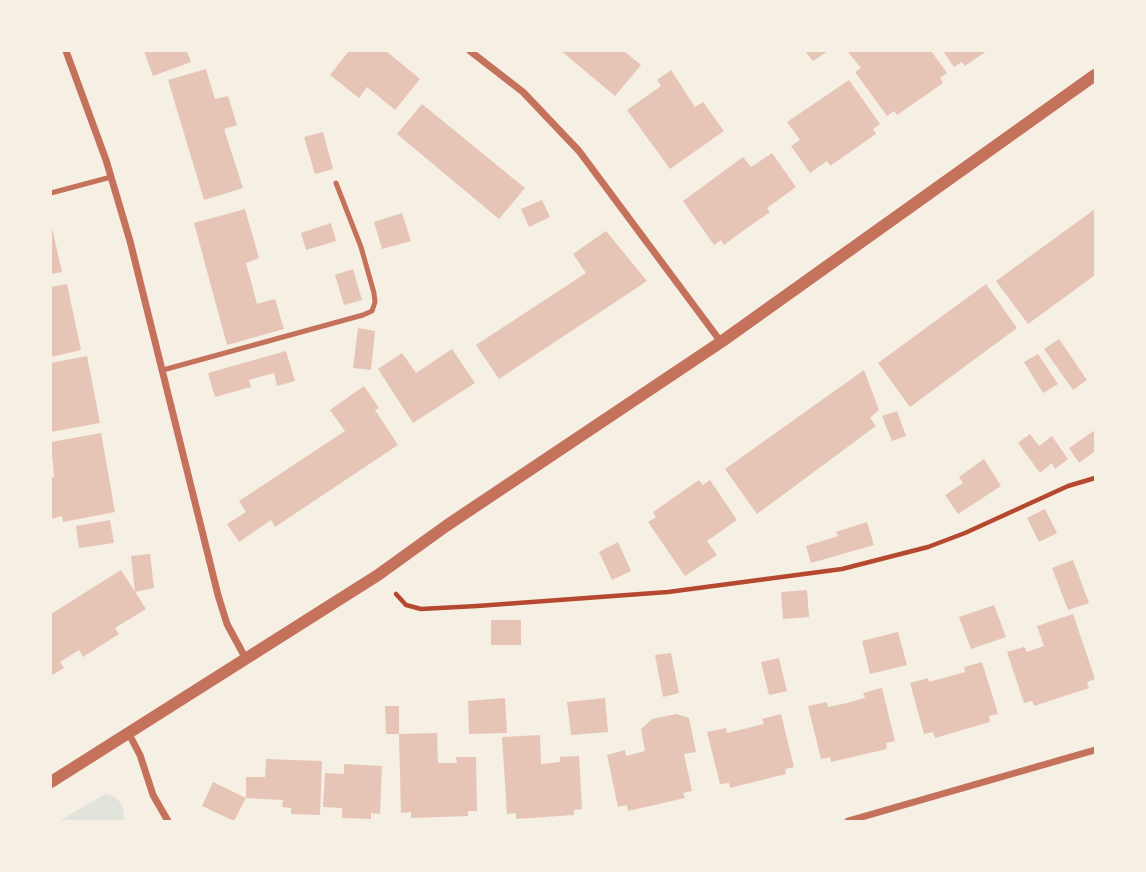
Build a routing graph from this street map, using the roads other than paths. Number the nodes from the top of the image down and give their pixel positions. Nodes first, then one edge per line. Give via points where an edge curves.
1 (66, 51) edge
2 (470, 51) edge
3 (1095, 75) edge
4 (111, 177) junction
5 (336, 183) dead end
6 (51, 193) edge
7 (721, 342) junction
8 (163, 370) junction
9 (247, 660) junction
10 (129, 734) junction
11 (1095, 750) edge
12 (51, 782) edge
13 (168, 821) edge
14 (848, 821) edge

1 - 4 street
2 - 7 street via 523,92 579,151
3 - 7 street
4 - 6 lane
4 - 8 street
5 - 8 lane via 374,293 372,311
7 - 9 street
8 - 9 street via 218,595 227,624
9 - 10 street
10 - 12 street
10 - 13 street
11 - 14 street

